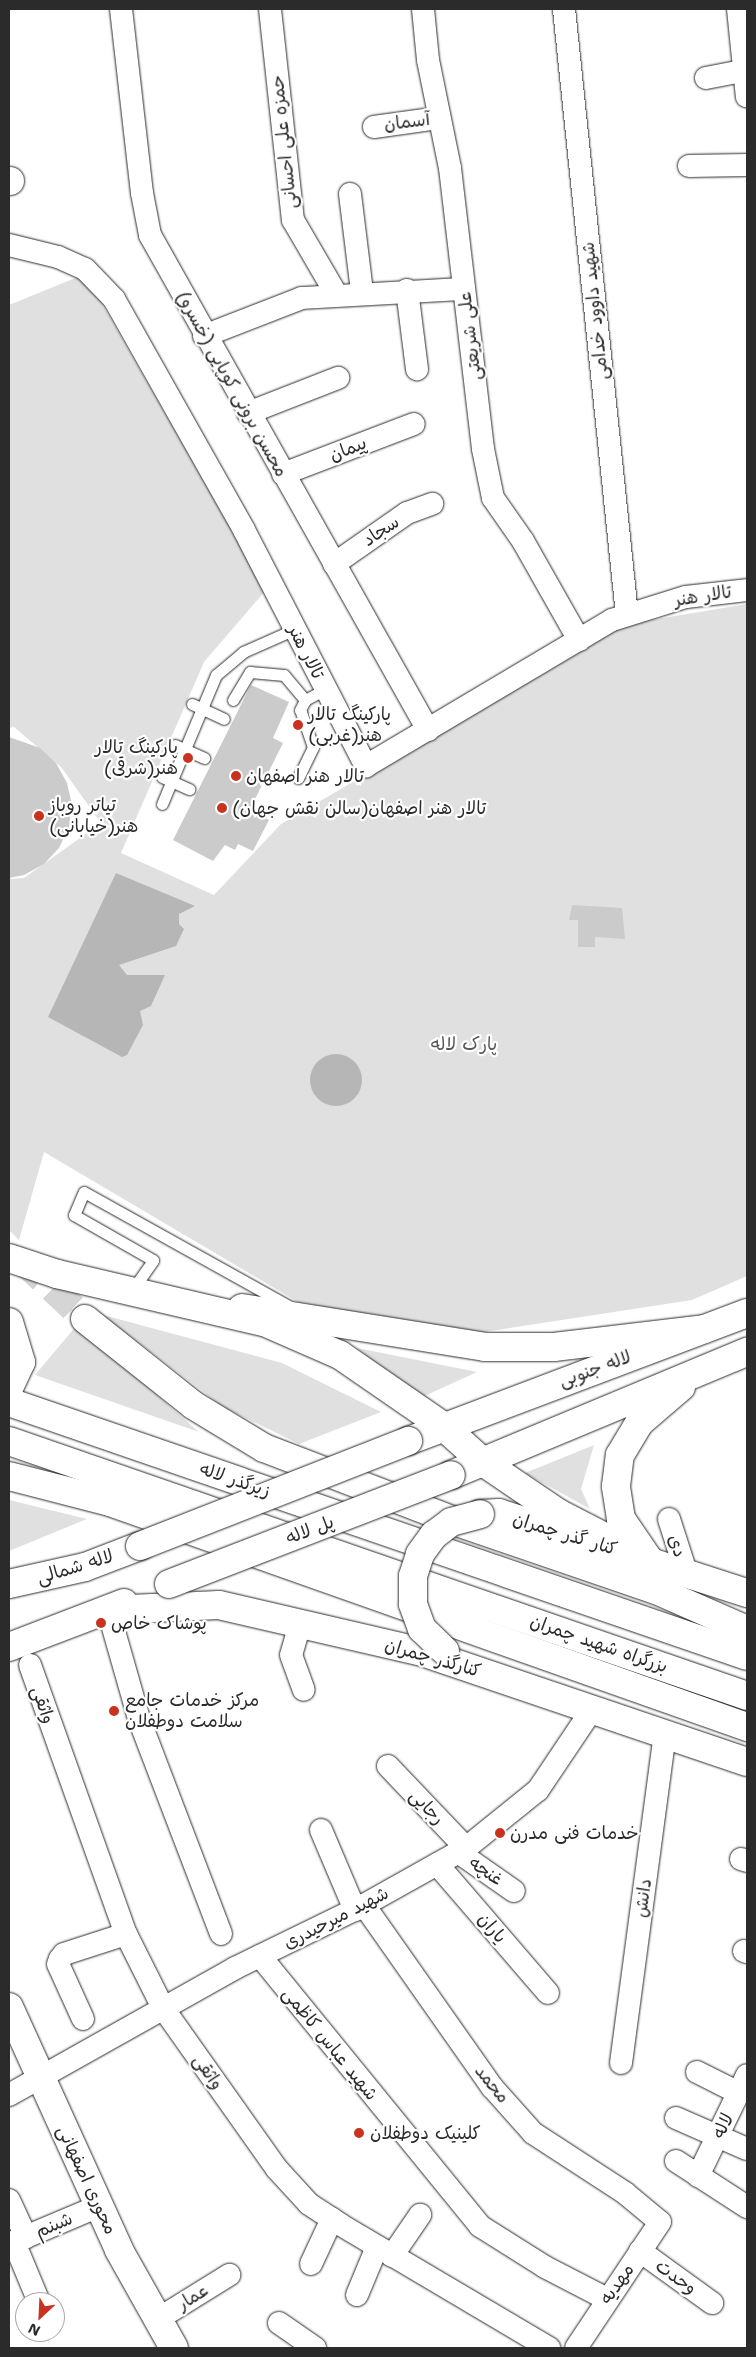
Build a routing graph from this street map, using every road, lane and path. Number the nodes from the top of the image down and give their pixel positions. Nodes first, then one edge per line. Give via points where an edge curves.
1 (121, 9) edge
2 (270, 9) edge
3 (423, 9) edge
4 (564, 9) edge
5 (742, 16) edge
6 (746, 70) edge
7 (706, 78) dead end
8 (747, 97) edge
9 (439, 118) junction
10 (374, 126) dead end
11 (747, 165) edge
12 (689, 166) dead end
13 (350, 194) dead end
14 (9, 245) edge
15 (464, 289) junction
16 (407, 290) junction
17 (362, 292) junction
18 (336, 294) junction
19 (204, 336) junction
20 (417, 369) dead end
21 (338, 378) dead end
22 (248, 413) junction
23 (414, 424) dead end
24 (282, 474) junction
25 (432, 504) dead end
26 (334, 564) junction
27 (747, 590) edge
28 (627, 614) junction
29 (295, 629) junction
30 (579, 640) junction
31 (326, 689) junction
32 (233, 700) dead end
33 (305, 700) junction
34 (197, 706) junction
35 (224, 719) dead end
36 (428, 730) junction
37 (180, 747) junction
38 (204, 758) dead end
39 (298, 778) dead end
40 (167, 779) junction
41 (189, 789) dead end
42 (162, 804) dead end
43 (9, 1258) edge
44 (139, 1290) junction
45 (747, 1313) edge
46 (85, 1319) tunnel mouth
47 (315, 1320) junction
48 (9, 1322) edge
49 (704, 1329) junction
50 (747, 1352) edge
51 (698, 1372) junction
52 (9, 1388) edge
53 (9, 1402) edge
54 (443, 1426) junction
55 (9, 1441) edge
56 (483, 1462) junction
57 (9, 1476) edge
58 (669, 1519) dead end
59 (140, 1546) joint
60 (462, 1558) joint
61 (649, 1560) junction
62 (686, 1572) junction
63 (9, 1584) edge
64 (452, 1593) joint
65 (747, 1593) edge
66 (108, 1610) junction
67 (300, 1624) junction
68 (747, 1630) edge
69 (9, 1647) edge
70 (747, 1656) edge
71 (30, 1665) dead end
72 (494, 1676) junction
73 (304, 1690) dead end
74 (747, 1696) edge
75 (593, 1708) junction
76 (747, 1726) edge
77 (665, 1734) junction
78 (747, 1762) edge
79 (388, 1766) dead end
80 (321, 1830) dead end
81 (462, 1850) junction
82 (437, 1864) junction
83 (514, 1891) dead end
84 (359, 1908) junction
85 (126, 1934) junction
86 (222, 1934) dead end
87 (260, 1956) junction
88 (548, 1993) dead end
89 (9, 2007) edge
90 (163, 2008) junction
91 (83, 2019) dead end
92 (621, 2063) dead end
93 (697, 2072) dead end
94 (40, 2079) junction
95 (743, 2084) edge
96 (9, 2095) edge
97 (676, 2118) dead end
98 (718, 2135) junction
99 (747, 2149) edge
100 (676, 2161) dead end
101 (698, 2176) junction
102 (9, 2200) edge
103 (743, 2204) edge
104 (98, 2206) junction
105 (420, 2214) dead end
106 (332, 2219) junction
107 (660, 2222) joint
108 (16, 2241) edge
109 (385, 2251) junction
110 (640, 2251) junction
111 (311, 2264) dead end
112 (229, 2275) dead end
113 (35, 2292) edge
114 (357, 2295) dead end
115 (607, 2299) junction
116 (712, 2303) dead end
117 (158, 2319) junction
118 (279, 2323) dead end
119 (174, 2348) edge
120 (316, 2348) edge
121 (549, 2348) edge
122 (576, 2348) edge

1 - 19 street, محسن برونی کوپایی (خسرو) via 150,236
2 - 18 street, حمزه علی احسانی via 293,220
3 - 9 street, علی شریعتی
4 - 28 street, شهید داوود خدامی
5 - 6 street
6 - 7 street
6 - 8 street
9 - 10 street, آسمان
9 - 15 street, علی شریعتی
11 - 12 street
13 - 17 street
14 - 29 street, تالار هنر via 58,257 86,269 103,283 244,530
15 - 16 street
15 - 30 street, علی شریعتی via 483,449 493,498 523,541
16 - 17 street
16 - 20 street
17 - 18 street
18 - 19 street via 302,298
19 - 22 street, محسن برونی کوپایی (خسرو)
21 - 22 street
22 - 24 street, محسن برونی کوپایی (خسرو)
23 - 24 street, پیمان
24 - 26 street, محسن برونی کوپایی (خسرو)
25 - 26 street, سجاد via 407,513
26 - 36 street, محسن برونی کوپایی (خسرو)
27 - 28 street, تالار هنر via 686,597
28 - 30 street, تالار هنر
29 - 31 street, تالار هنر
29 - 34 lane via 243,652 216,675
30 - 36 street, تالار هنر
31 - 33 lane
31 - 36 street, تالار هنر via 366,766
32 - 33 lane via 250,672 284,674
33 - 39 lane via 300,710 313,747
34 - 35 lane
34 - 37 lane
37 - 38 lane
37 - 40 lane
40 - 41 lane
40 - 42 lane
43 - 44 main road via 57,1274
44 - 47 main road
44 - 47 lane via 152,1260 74,1214 84,1192
44 - 54 main road via 264,1322 340,1355
45 - 49 main road, لاله جنوبی
46 - 68 main road via 193,1405 264,1448 457,1522 656,1590
47 - 49 main road via 485,1347 563,1346
48 - 52 main road via 21,1362
49 - 54 main road, لاله جنوبی
50 - 51 main road
51 - 56 main road
51 - 61 main road via 640,1422 620,1455 616,1486 621,1519
53 - 60 main road, زیرگذر لاله
54 - 56 main road
54 - 59 main road, لاله جنوبی, bridge
55 - 64 main road, زیرگذر لاله
56 - 61 main road via 558,1513
56 - 66 main road, پل لاله, bridge
57 - 76 main road via 110,1502
58 - 62 street, دی
59 - 63 main road, لاله شمالی via 85,1567
60 - 70 main road, بزرگراه شهید چمران
61 - 62 main road
61 - 72 main road, کنار گذر چمران, bridge via 499,1513 480,1514 451,1522 434,1535 420,1554 413,1576 413,1604 422,1628 445,1651
62 - 65 main road
64 - 74 main road, بزرگراه شهید چمران
66 - 67 main road, کنارگذر چمران via 219,1606
66 - 69 main road
66 - 86 street via 139,1719
67 - 72 main road, کنارگذر چمران via 422,1652
67 - 73 street via 291,1655
71 - 85 street, واثقی
72 - 75 main road, کنارگذر چمران
75 - 77 main road, کنارگذر چمران
75 - 81 street, شهید میرحیدری via 538,1790
77 - 78 main road, کنارگذر چمران
77 - 92 street, دانش
79 - 81 street, رجایی
80 - 84 street, محمد
81 - 82 street, شهید میرحیدری
81 - 83 street, غنچه
82 - 84 street, شهید میرحیدری
82 - 88 street, یاران
84 - 87 street, شهید میرحیدری
84 - 107 street, محمد via 492,2088 533,2133 625,2193
85 - 90 street, واثقی
85 - 91 street via 64,1954 60,1959 58,1964
87 - 90 street, شهید میرحیدری
87 - 115 street, شهید عباس کاظمی via 480,2226 545,2267
89 - 94 main road, محوری اصفهانی
90 - 94 street, شهید میرحیدری
90 - 106 street, واثقی via 277,2169 309,2204
93 - 95 street
94 - 96 street, شهید میرحیدری
94 - 104 main road, محوری اصفهانی
95 - 98 street, لاله
97 - 98 street
98 - 99 street
98 - 101 street, لاله
100 - 101 street
101 - 103 street
102 - 108 street
104 - 108 street, شبنم
104 - 117 main road, محوری اصفهانی
105 - 109 street
106 - 109 street, واثقی
106 - 111 street
107 - 110 street, مهدیه
108 - 113 street
109 - 114 street
109 - 121 street, واثقی
110 - 115 street, مهدیه
110 - 116 street, وحدت
112 - 117 street, عمار
115 - 122 street, مهدیه
117 - 119 main road, محوری اصفهانی
118 - 120 street

